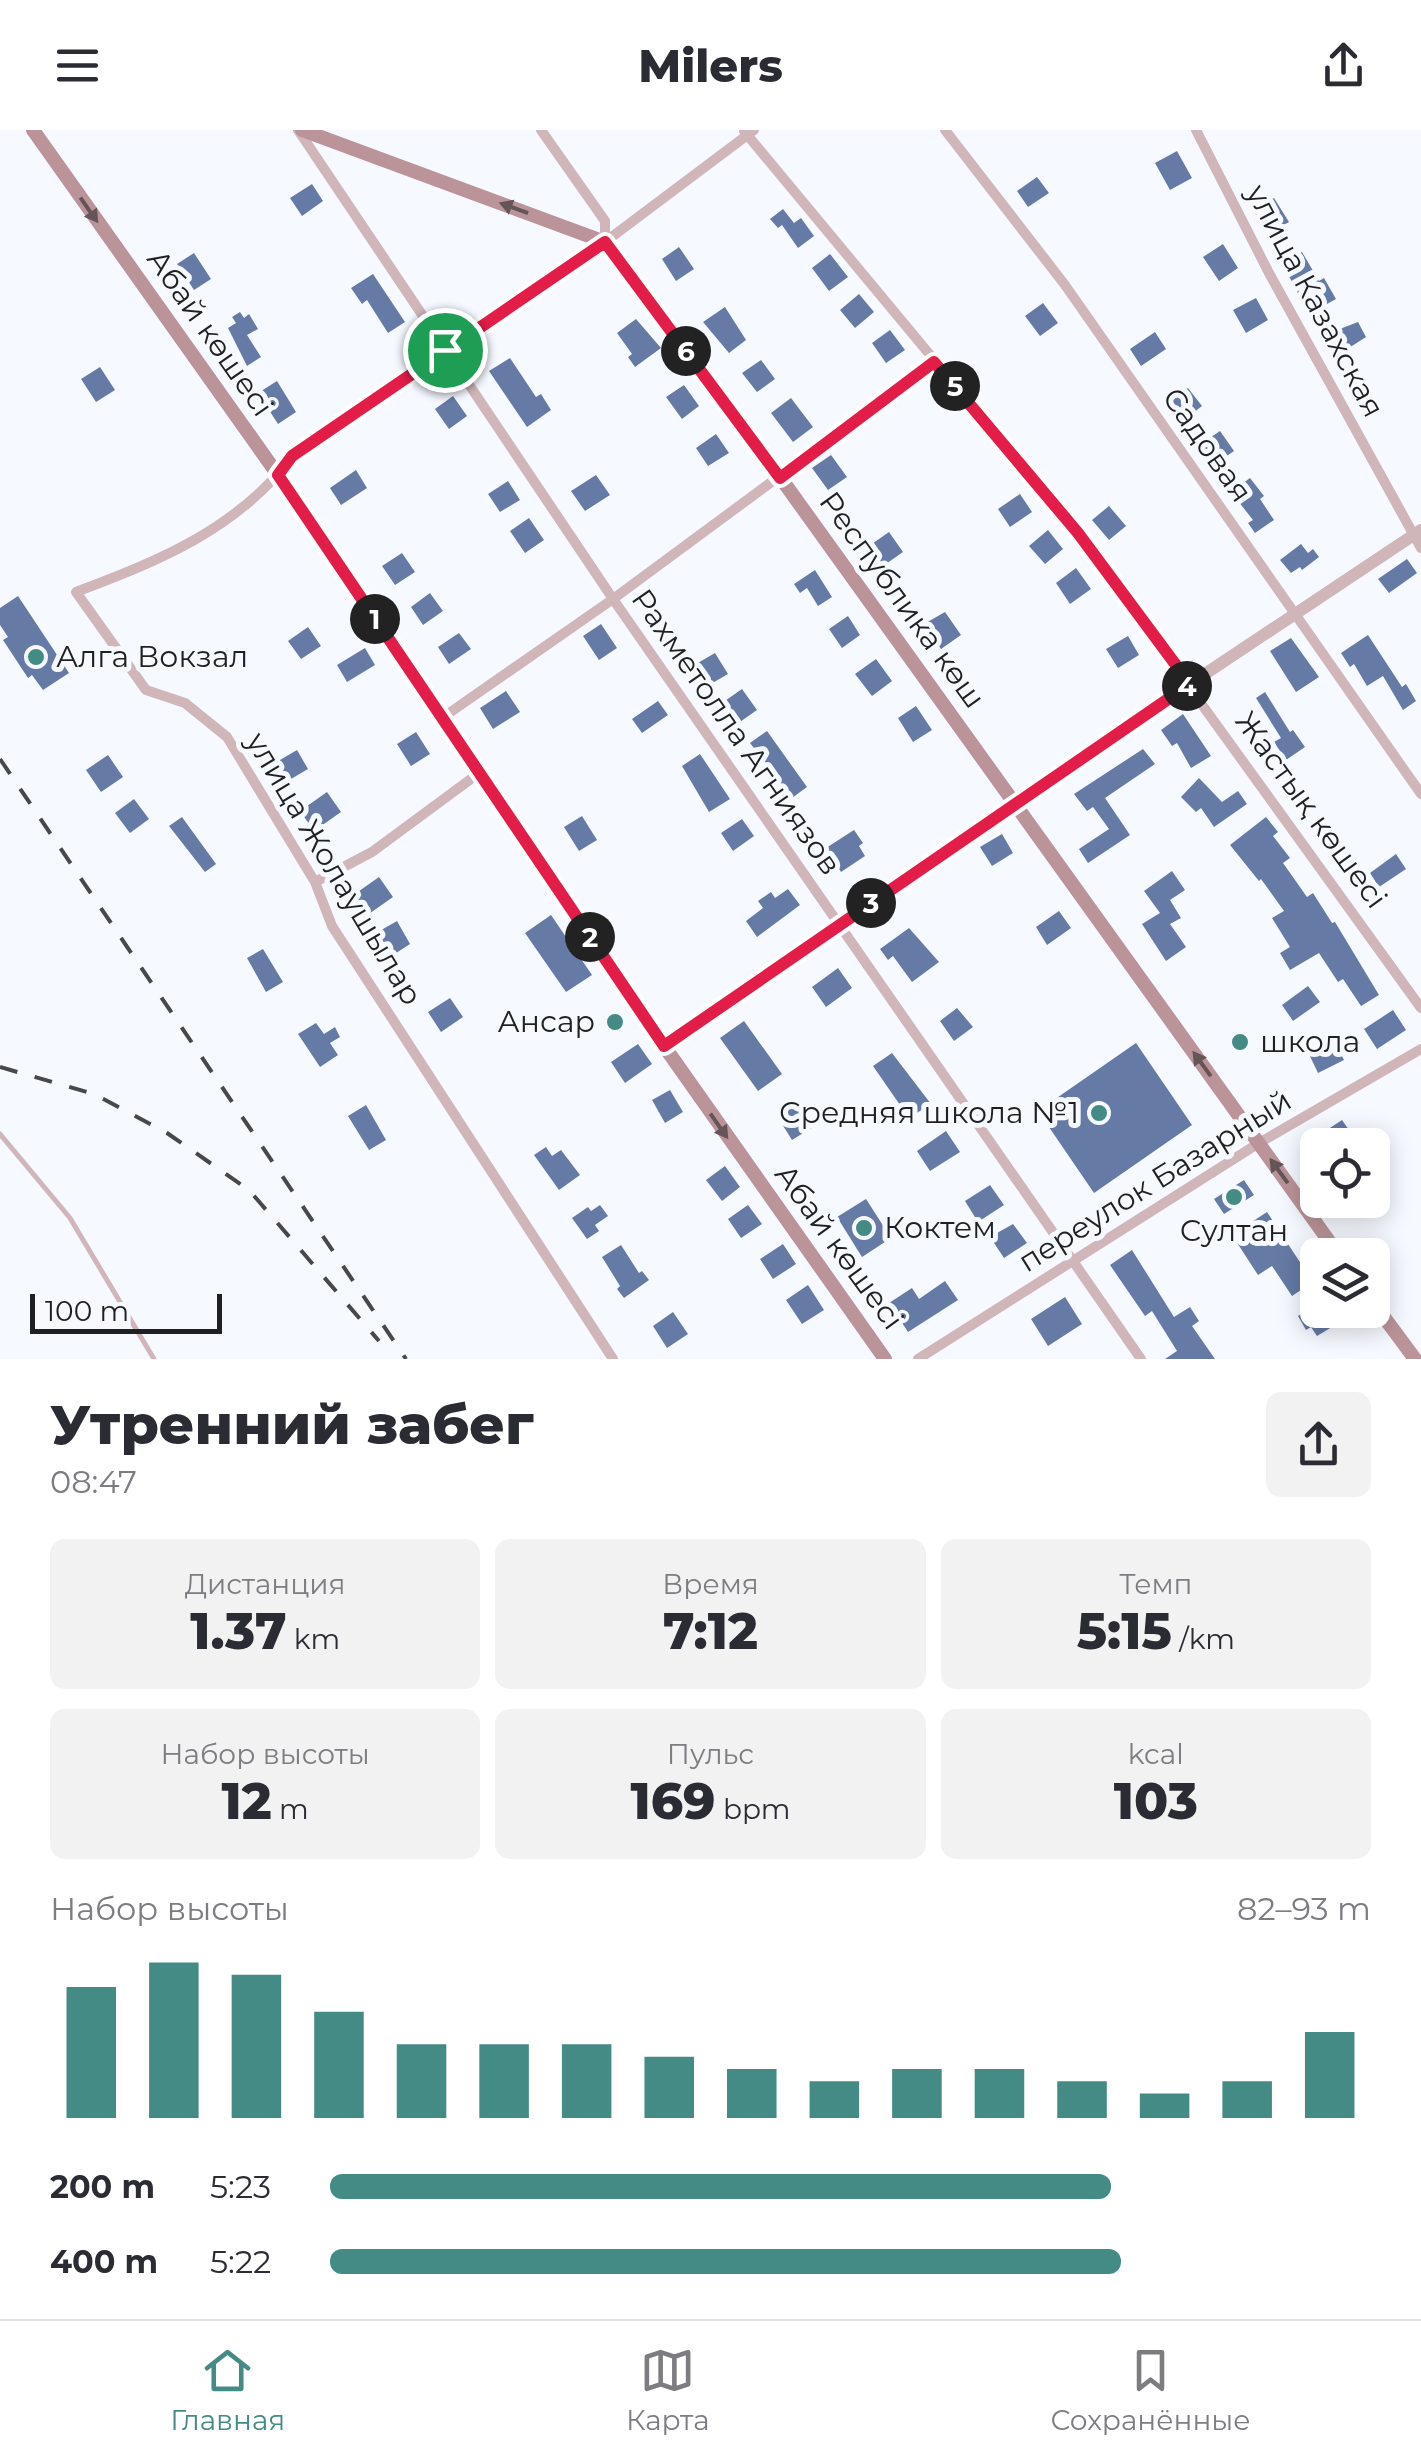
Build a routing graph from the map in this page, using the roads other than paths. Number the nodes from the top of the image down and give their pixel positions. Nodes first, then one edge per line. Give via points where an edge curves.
1 (33, 130) edge
2 (300, 130) edge
3 (541, 130) edge
4 (945, 130) edge
5 (1196, 130) edge
6 (748, 132) edge
7 (605, 242) junction
8 (445, 350) junction
9 (934, 362) junction
10 (278, 475) junction
11 (780, 478) junction
12 (1418, 538) edge
13 (613, 599) junction
14 (1295, 614) junction
15 (1190, 684) junction
16 (442, 718) junction
17 (480, 773) junction
18 (1421, 794) edge
19 (1014, 804) junction
20 (315, 882) junction
21 (840, 925) junction
22 (1421, 1008) edge
23 (664, 1046) junction
24 (1421, 1049) edge
25 (0, 1134) edge
26 (1259, 1144) junction
27 (1327, 1238) edge
28 (1072, 1262) junction
29 (1390, 1326) edge
30 (154, 1359) edge
31 (613, 1359) edge
32 (886, 1359) edge
33 (918, 1359) edge
34 (1140, 1359) edge
35 (1414, 1359) edge

1 -> 10 main road, Абай көшесі
7 -> 2 main road
2 - 8 street, Рахметолла Агниязов
3 - 7 street via 605,221
4 - 14 street, Садовая via 1065,285
5 - 12 street, улица Казахская
6 - 7 street
6 - 9 street, Жастық көшесі
7 - 8 street
7 - 11 main road, Республика көш
8 - 10 street via 292,456
8 - 13 street, Рахметолла Агниязов
9 - 11 street
9 - 15 street, Жастық көшесі via 1078,533
10 - 16 main road, Абай көшесі
10 - 20 street, улица Жолаушылар via 203,536 76,592 146,690 185,704 227,736
11 - 13 street
11 - 19 main road, Республика көш
12 - 14 street
13 - 16 street
13 - 21 street, Рахметолла Агниязов
14 - 15 street
14 - 18 street, Садовая
15 - 19 street
15 - 22 street, Жастық көшесі
16 - 17 main road, Абай көшесі
17 - 20 street via 372,852
17 - 23 main road, Абай көшесі
19 - 21 street
26 -> 19 main road, Республика көш
20 - 31 street, улица Жолаушылар via 332,926
21 - 23 street
21 - 28 street, Рахметолла Агниязов
23 -> 32 main road, Абай көшесі
24 - 26 street, переулок Базарный
25 - 30 lane via 70,1218
27 -> 26 main road, Республика көш
26 - 28 street, переулок Базарный
28 - 33 street, переулок Базарный
28 - 34 street, Рахметолла Агниязов
29 - 35 main road

